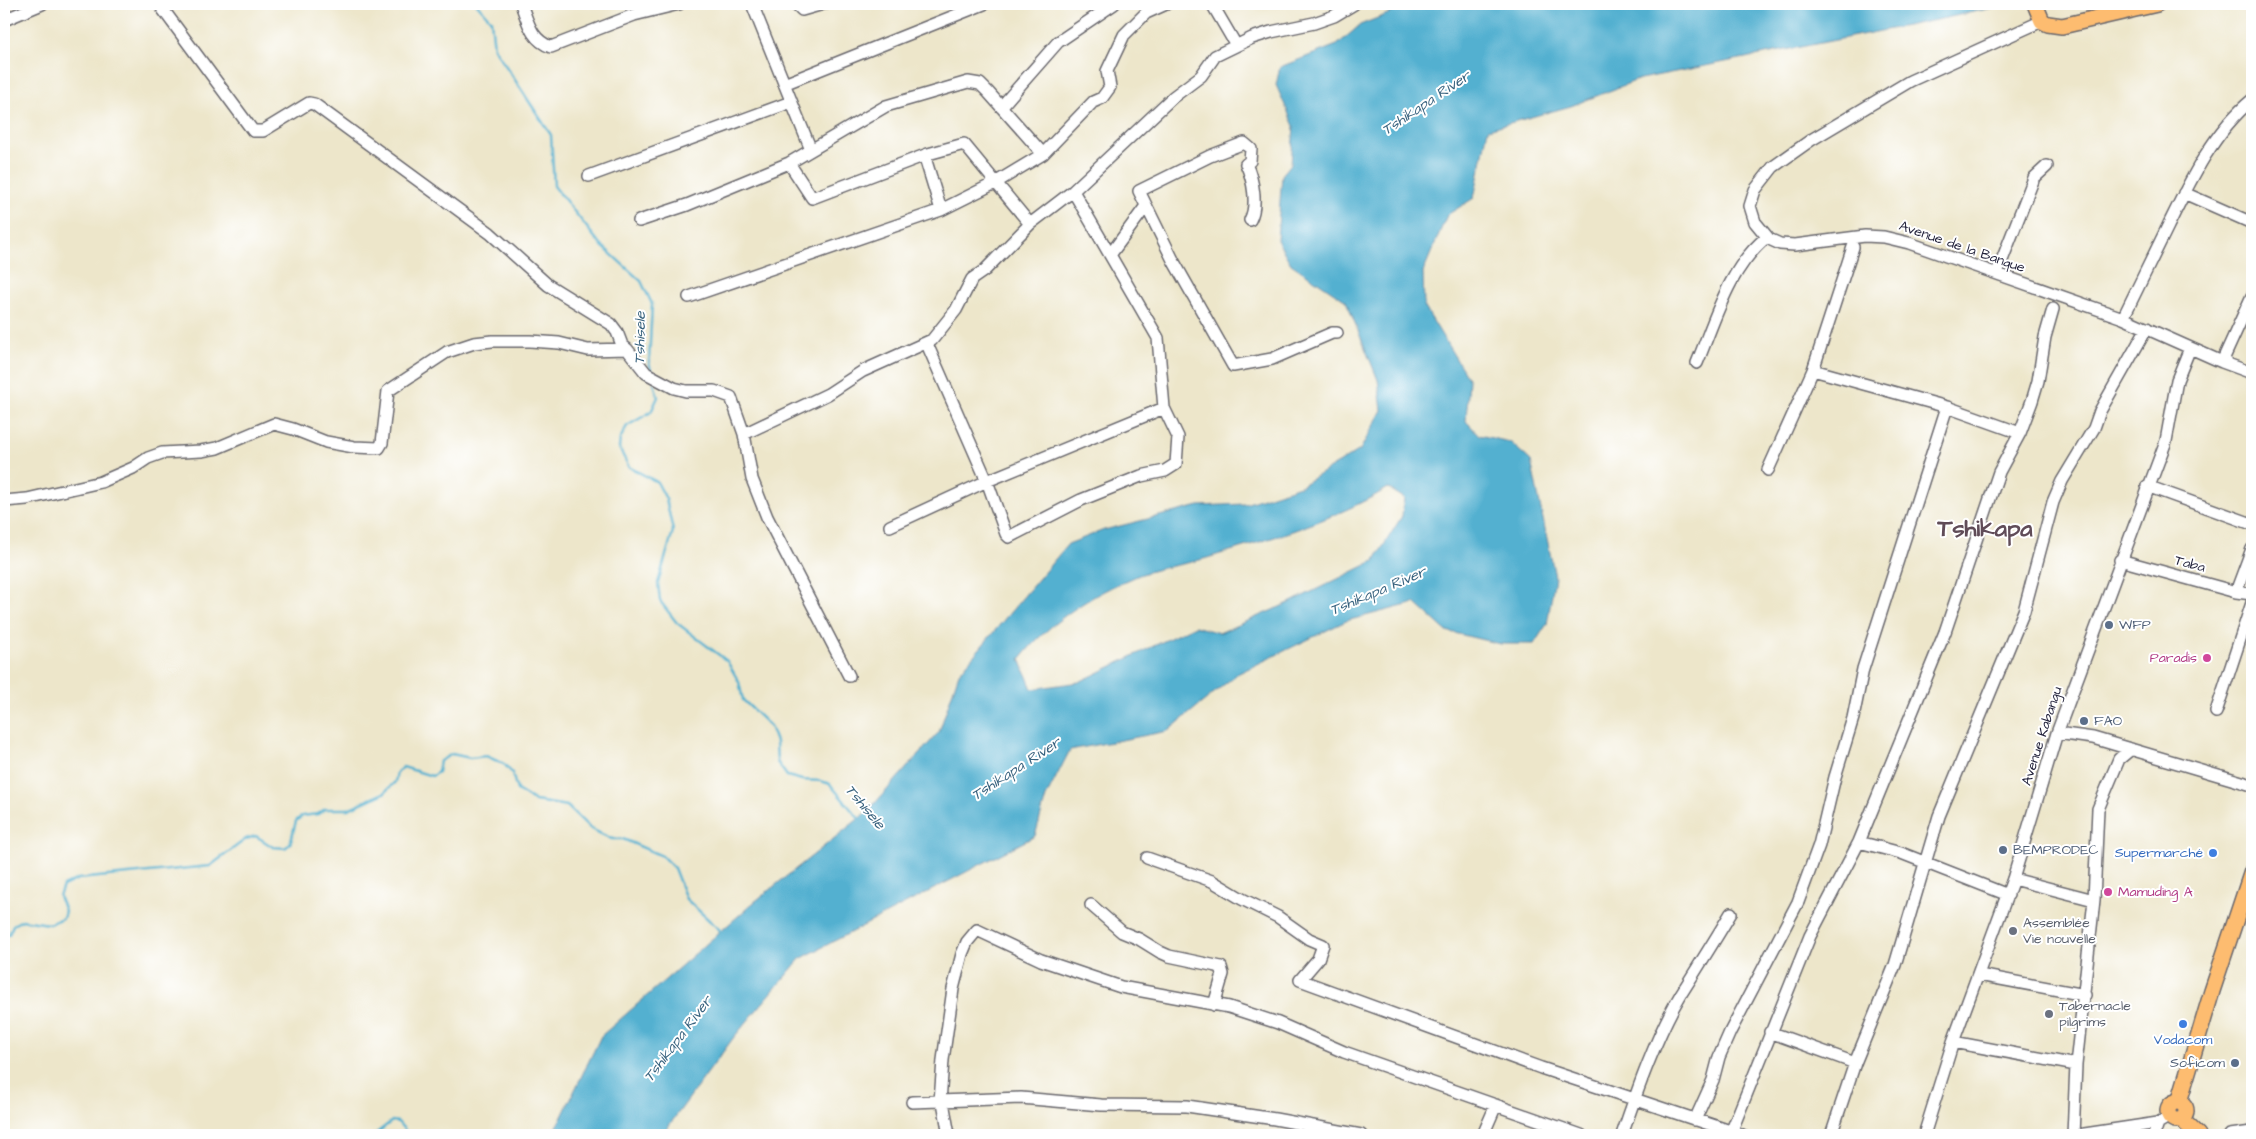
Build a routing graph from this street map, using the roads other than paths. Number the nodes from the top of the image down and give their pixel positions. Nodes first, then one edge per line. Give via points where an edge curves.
1 (42, 4) edge
2 (159, 4) edge
3 (521, 4) edge
4 (679, 4) edge
5 (752, 4) edge
6 (796, 4) edge
7 (823, 4) edge
8 (984, 4) edge
9 (1114, 4) edge
10 (1166, 4) edge
11 (1212, 4) edge
12 (1354, 4) edge
13 (2036, 4) edge
14 (2157, 4) edge
15 (4, 20) edge
16 (2042, 21) junction
17 (1236, 45) junction
18 (784, 84) junction
19 (2252, 100) edge
20 (791, 102) junction
21 (1001, 107) junction
22 (811, 150) junction
23 (928, 154) junction
24 (1043, 154) junction
25 (789, 163) junction
26 (2047, 166) dead end
27 (589, 176) dead end
28 (994, 183) junction
29 (1073, 191) junction
30 (2184, 193) junction
31 (1146, 206) junction
32 (941, 210) junction
33 (1250, 220) dead end
34 (639, 221) dead end
35 (1030, 224) junction
36 (2252, 224) edge
37 (1767, 237) junction
38 (1853, 247) dead end
39 (1110, 255) junction
40 (1997, 273) junction
41 (2252, 296) edge
42 (689, 297) dead end
43 (2053, 309) dead end
44 (2123, 318) junction
45 (2147, 328) junction
46 (1337, 333) dead end
47 (927, 344) junction
48 (2190, 348) junction
49 (627, 349) junction
50 (2222, 362) junction
51 (1697, 363) dead end
52 (1813, 370) junction
53 (2252, 373) edge
54 (1947, 407) junction
55 (1164, 408) junction
56 (2020, 433) junction
57 (744, 434) junction
58 (1768, 470) dead end
59 (987, 481) junction
60 (2147, 486) junction
61 (4, 501) edge
62 (2252, 524) edge
63 (890, 526) dead end
64 (2252, 549) edge
65 (2120, 560) junction
66 (2236, 592) junction
67 (2252, 594) edge
68 (2252, 602) edge
69 (849, 676) dead end
70 (2216, 712) dead end
71 (2057, 733) junction
72 (2131, 749) junction
73 (2252, 784) edge
74 (1859, 842) junction
75 (1146, 858) dead end
76 (1925, 862) junction
77 (2252, 871) edge
78 (2013, 879) junction
79 (2008, 895) junction
80 (2094, 900) junction
81 (1091, 905) dead end
82 (1731, 912) dead end
83 (1979, 975) junction
84 (2084, 995) junction
85 (1214, 1005) junction
86 (1770, 1032) junction
87 (1953, 1042) junction
88 (1855, 1063) junction
89 (2076, 1066) junction
90 (1634, 1100) junction
91 (912, 1102) dead end
92 (942, 1102) junction
93 (1496, 1105) junction
94 (2170, 1119) junction
95 (1695, 1120) junction
96 (2252, 1132) edge
97 (1734, 1134) edge
98 (950, 1135) edge
99 (1361, 1135) edge
100 (1483, 1135) edge
101 (1581, 1135) edge
102 (1622, 1135) edge
103 (1831, 1135) edge
104 (1924, 1135) edge
105 (2073, 1135) edge
106 (2078, 1135) edge
107 (2154, 1135) edge
108 (2198, 1135) edge
109 (2230, 1135) edge

1 - 15 street
2 - 49 street via 253,131 263,132 304,106 314,104 490,233 548,286 611,324
3 - 4 street via 532,35 551,47 634,15
5 - 18 street
6 - 7 street via 802,10
8 - 18 street
9 - 21 street via 1058,42
10 - 24 street via 1146,13 1132,25 1107,72 1110,87
11 - 17 street
12 - 17 street via 1314,23 1271,32
13 - 16 main road
14 - 16 main road via 2062,26
16 - 37 street via 1910,81 1773,167 1755,190 1750,206 1755,222
17 - 29 street via 1215,56 1201,76 1173,97
18 - 20 street
19 - 30 street via 2208,151
20 - 22 street
20 - 27 street
21 - 22 street via 980,84 968,82 886,106
21 - 24 street
22 - 25 street
23 - 25 street via 812,198
23 - 28 street via 964,144
23 - 32 street via 926,161
24 - 28 street
25 - 34 street
26 - 40 street via 2034,178
28 - 32 street
28 - 35 street
29 - 35 street
29 - 39 street
30 - 36 street
30 - 44 street
31 - 33 street via 1139,191 1244,143 1252,149 1250,161 1246,164 1251,176 1254,212
31 - 39 street
31 - 46 street via 1233,366 1272,360
32 - 42 street
35 - 47 street via 972,279 943,329
37 - 40 street, Avenue de la Banque via 1780,244 1795,245 1866,236 1884,237
37 - 51 street via 1754,247 1729,285
38 - 52 street
39 - 55 street via 1158,338
40 - 44 street, Avenue de la Banque
41 - 50 street
43 - 56 street via 2038,380
44 - 45 street, Avenue de la Banque
45 - 48 street, Avenue de la Banque
45 - 76 street via 2053,502 2024,611 1940,816
47 - 57 street via 863,371 828,394
47 - 59 street
48 - 50 street, Avenue de la Banque
48 - 60 street, Avenue Kabangu via 2177,380 2166,441
49 - 57 street via 646,373 674,388 714,391 732,397
49 - 61 street via 588,350 530,341 474,343 447,352 388,391 379,448 326,442 274,424 217,448 201,452 162,453 102,482
50 - 53 street, Avenue de la Banque
52 - 54 street
52 - 58 street
54 - 56 street
54 - 95 street via 1863,669 1819,845 1798,902 1730,1032
55 - 59 street
55 - 59 street via 1178,437 1176,464 1165,471 1141,476 1082,500 1012,536 1006,534
56 - 74 street via 1999,472 1944,632
57 - 69 street via 752,480 767,517
59 - 63 street
60 - 62 street
60 - 65 street, Avenue Kabangu
64 - 66 street
65 - 66 street, Taba
65 - 71 street, Avenue Kabangu
66 - 67 street, Taba
68 - 70 street
71 - 72 street via 2092,738
71 - 78 street, Avenue Kabangu
72 - 73 street
72 - 80 street via 2119,759 2098,809
74 - 76 street
74 - 86 street via 1810,936
75 - 90 street via 1212,881 1278,916 1323,945 1318,959 1300,980
76 - 79 street
76 - 88 street via 1895,965
77 - 94 main road via 2179,1102 2186,1111
78 - 79 street, Avenue Kabangu
78 - 80 street
79 - 83 street, Avenue Kabangu
80 - 84 street
81 - 85 street via 1122,932 1155,950 1221,967 1224,974
82 - 90 street via 1681,994
83 - 84 street
83 - 87 street, Avenue Kabangu
84 - 89 street
85 - 92 street via 1121,987 1041,960 977,930 962,954 953,989 943,1060
85 - 93 street via 1278,1023 1344,1052
86 - 88 street
86 - 97 street
87 - 89 street
87 - 104 street, Avenue Kabangu
88 - 103 street
89 - 105 street
90 - 95 street
90 - 102 street
91 - 92 street
92 - 98 street
92 - 99 street via 1021,1098 1101,1105 1187,1106
93 - 100 street
93 - 101 street
94 - 106 street
94 - 107 street
94 - 108 main road
95 - 97 street
96 - 109 street

